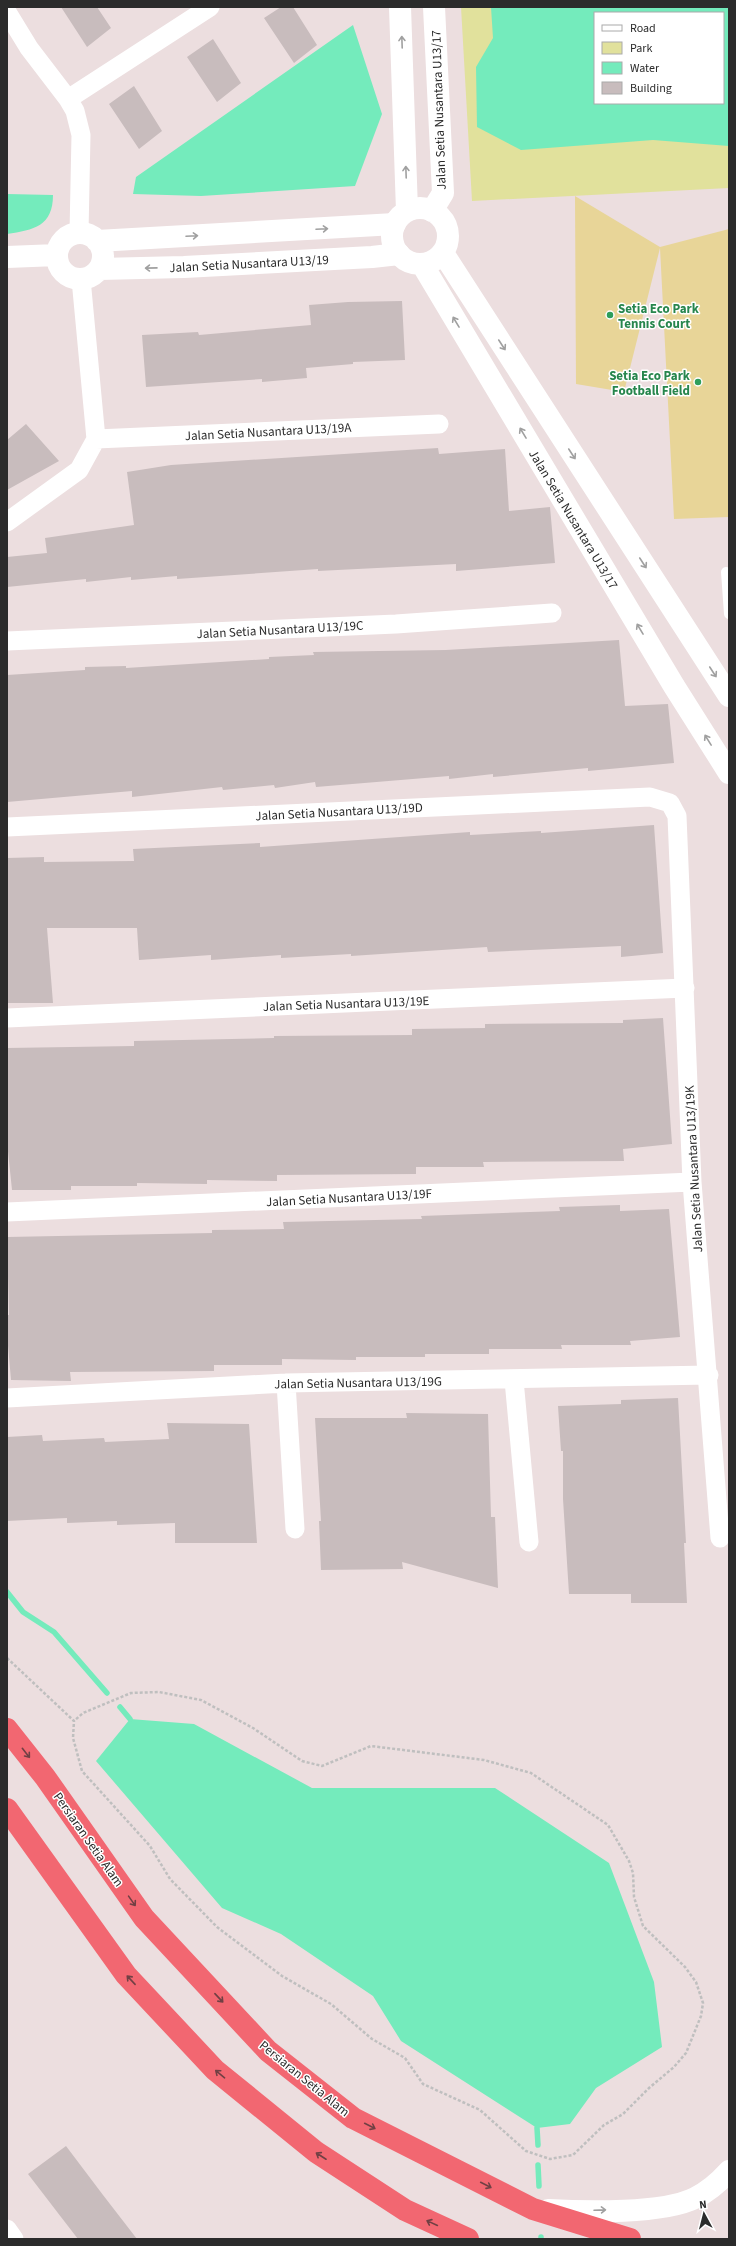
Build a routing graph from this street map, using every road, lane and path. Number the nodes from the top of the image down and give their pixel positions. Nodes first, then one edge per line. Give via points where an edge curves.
1 (210, 7) edge
2 (400, 7) edge
3 (434, 7) edge
4 (7, 12) edge
5 (68, 99) junction
6 (432, 211) junction
7 (401, 218) junction
8 (88, 237) junction
9 (443, 253) junction
10 (399, 254) junction
11 (57, 255) junction
12 (7, 257) edge
13 (422, 264) junction
14 (99, 269) junction
15 (80, 279) junction
16 (439, 424) dead end
17 (96, 439) junction
18 (7, 522) edge
19 (726, 572) dead end
20 (552, 613) dead end
21 (729, 614) edge
22 (7, 641) edge
23 (729, 696) edge
24 (729, 773) edge
25 (670, 803) joint
26 (7, 827) edge
27 (685, 988) junction
28 (7, 1018) edge
29 (692, 1182) junction
30 (7, 1212) edge
31 (709, 1375) junction
32 (514, 1380) junction
33 (286, 1383) junction
34 (7, 1398) edge
35 (296, 1529) dead end
36 (720, 1538) dead end
37 (529, 1542) dead end
38 (7, 1658) edge
39 (74, 1721) junction
40 (7, 1729) edge
41 (7, 1809) edge
42 (729, 2171) edge
43 (533, 2209) junction
44 (7, 2229) edge
45 (14, 2239) edge
46 (468, 2239) edge
47 (630, 2239) edge

1 - 5 street
7 -> 2 main road
3 - 6 main road, Jalan Setia Nusantara U13/17 via 443,193
4 - 5 street via 29,48
5 - 8 street via 75,111 81,135
6 - 7 main road via 420,208
6 - 9 main road via 442,219 448,229 448,242
8 -> 7 main road
7 - 10 main road via 393,243
8 - 11 main road via 72,235 62,242
8 - 14 main road via 103,255
9 - 13 main road via 434,261
9 -> 23 main road
10 - 13 main road via 409,262
10 -> 14 main road, Jalan Setia Nusantara U13/19 via 184,267
11 - 12 main road
11 - 15 main road via 61,269 66,274
24 -> 13 main road, Jalan Setia Nusantara U13/17 via 674,686
14 - 15 main road via 88,278
15 - 17 street
16 - 17 street, Jalan Setia Nusantara U13/19A
17 - 18 street via 79,470
19 - 21 lane
20 - 22 street, Jalan Setia Nusantara U13/19C via 396,624
25 - 26 street, Jalan Setia Nusantara U13/19D via 650,797
25 - 27 street, Jalan Setia Nusantara U13/19K via 677,816
27 - 28 street, Jalan Setia Nusantara U13/19E
27 - 29 street, Jalan Setia Nusantara U13/19K
29 - 30 street, Jalan Setia Nusantara U13/19F
29 - 31 street, Jalan Setia Nusantara U13/19K
31 - 32 street, Jalan Setia Nusantara U13/19G
31 - 36 street, Jalan Setia Nusantara U13/19K
32 - 33 street, Jalan Setia Nusantara U13/19G
32 - 37 street
33 - 34 street, Jalan Setia Nusantara U13/19G
33 - 35 street
38 - 39 path
39 - 39 path via 83,1713 131,1693 159,1692 201,1700 253,1728 302,1761 322,1766 371,1746 484,1760 531,1773 608,1825 629,1861 633,1873 634,1897 643,1926 685,1967 696,1982 703,2003 701,2016 686,2053 623,2114 604,2125 573,2155 550,2159 526,2151 480,2110 423,2084 405,2058 372,2039 331,2004 282,1976 217,1927 170,1879 150,1846 82,1771 73,1738
40 -> 43 highway, Persiaran Setia Alam via 45,1778 144,1918 268,2051 353,2118
46 -> 41 highway via 405,2210 316,2152 215,2070 126,1975
43 -> 42 main road via 578,2211 660,2208 695,2198
43 - 47 highway, Persiaran Setia Alam
44 - 45 street

